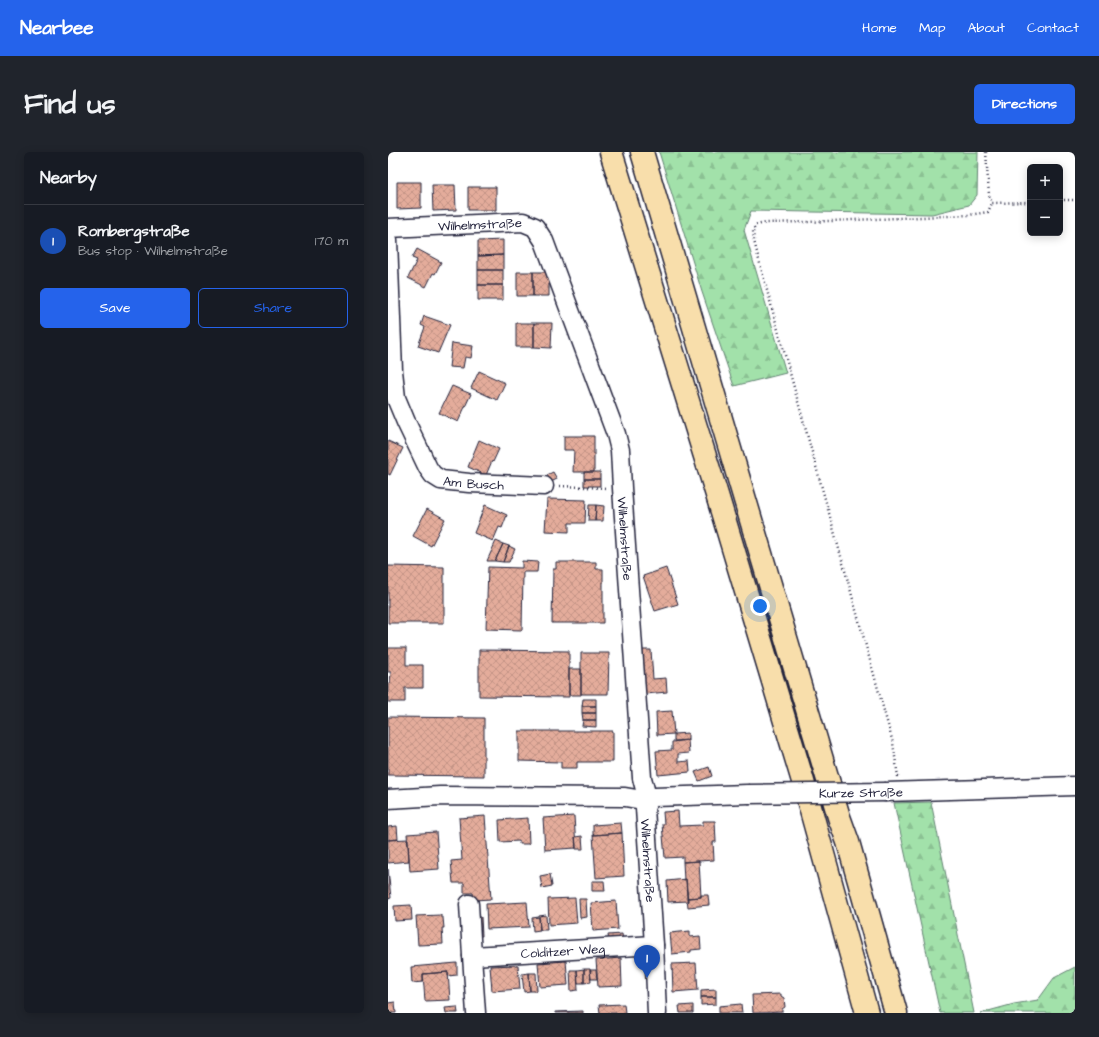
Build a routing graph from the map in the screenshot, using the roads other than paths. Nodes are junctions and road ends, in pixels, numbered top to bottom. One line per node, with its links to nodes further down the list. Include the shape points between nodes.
1 (611, 152): 14 (highway, via 797,763)
2 (642, 152): 15 (highway, via 848,842)
3 (388, 228): 8 (street, Wilhelmstraße, via 523,222 535,227 544,241 620,450 642,778)
4 (388, 240): 5 (street, Am Busch, via 396,398 428,468 433,475 442,480)
5 (544, 486)
6 (1075, 786): 8 (street, Kurze Straße, bridge, via 654,797)
7 (388, 799): 8 (street, via 440,796 625,797)
8 (648, 801): 10 (street, Wilhelmstraße, via 645,808)
9 (469, 904): 11 (street)
10 (654, 945): 11 (street, Colditzer Weg); 13 (street, Wilhelmstraße)
11 (472, 956): 12 (street)
12 (476, 1013)
13 (657, 1013)
14 (867, 1013)
15 (896, 1013)

